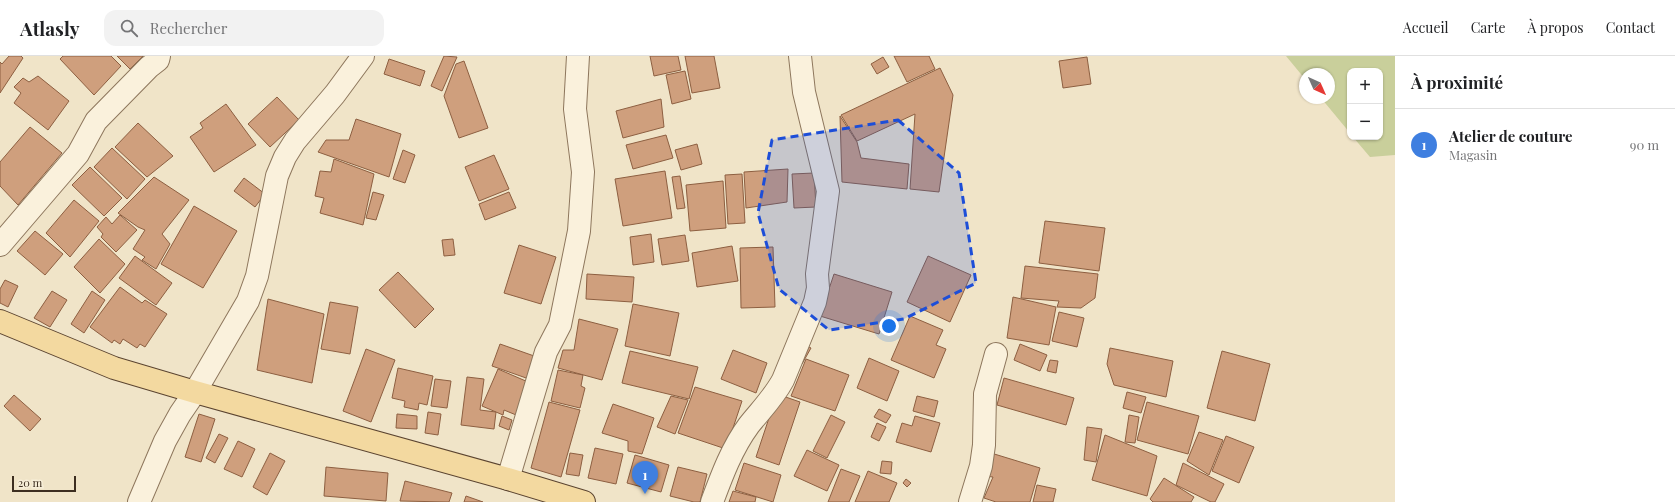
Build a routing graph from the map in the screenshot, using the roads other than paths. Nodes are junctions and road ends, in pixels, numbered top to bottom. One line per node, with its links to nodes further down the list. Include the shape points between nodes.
1 (159, 56): 5 (street, via 158,60 96,121 78,154)
2 (363, 56): 8 (street, via 284,157 277,176 256,276 248,301)
3 (578, 56): 9 (street, via 575,109 583,172 579,231 560,325 546,352)
4 (800, 56): 12 (street, via 804,92 828,190 817,274 818,288 815,302 783,380 777,392 749,425 730,455)
5 (0, 246)
6 (0, 321): 8 (main road, via 114,368)
7 (996, 354): 13 (street, via 985,394 981,466)
8 (194, 392): 9 (main road); 10 (street, via 165,441)
9 (508, 479): 11 (main road)
10 (139, 502)
11 (584, 502)
12 (712, 502)
13 (970, 502)

